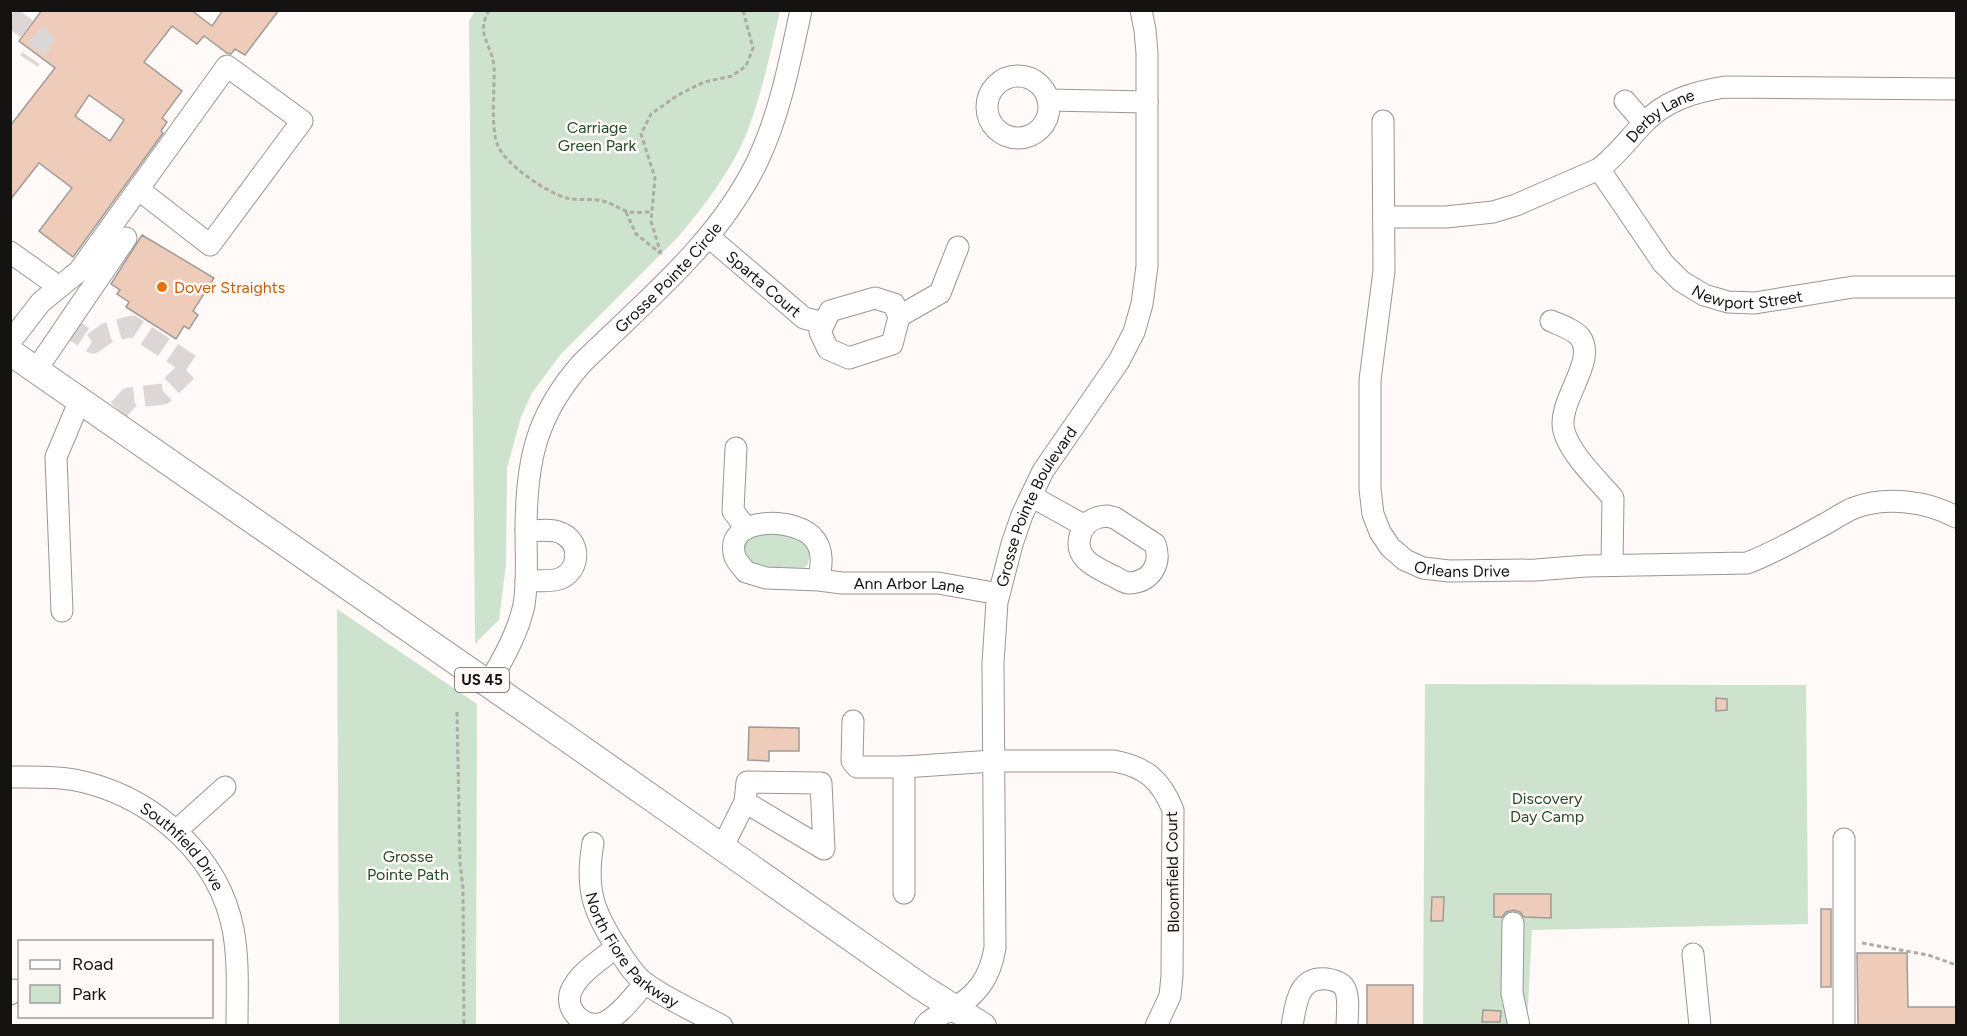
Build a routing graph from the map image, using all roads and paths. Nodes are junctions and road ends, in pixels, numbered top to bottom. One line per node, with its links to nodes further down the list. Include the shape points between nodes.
1 (489, 10): 13 (path, via 483,24 494,64 498,146 534,182 555,194 600,200)
2 (743, 10): 14 (path, via 753,48 746,66 732,76 704,82 678,95 651,114 641,134 654,178)
3 (801, 10): 16 (street, Grosse Pointe Circle, via 777,111 759,158)
4 (1141, 10): 8 (street, Grosse Pointe Boulevard, via 1146,30)
5 (1956, 89): 10 (street, Derby Lane, via 1725,87 1700,91 1668,104)
6 (1048, 100): 8 (street)
7 (1625, 101): 10 (street)
8 (1147, 102): 30 (street, Grosse Pointe Boulevard, via 1147,266 1134,332 1119,362 1043,471)
9 (1383, 121): 15 (street, Orleans Drive)
10 (1644, 123): 11 (street, Derby Lane)
11 (1599, 169): 15 (street, Derby Lane, via 1493,212); 21 (street, Newport Street, via 1663,263 1681,281 1704,295 1728,302 1755,303 1853,287)
12 (138, 189): 12 (street, via 227,66 302,121 210,245); 20 (street, via 78,271)
13 (626, 212): 14 (path); 14 (path, via 636,234 662,254 651,221)
14 (652, 212)
15 (1384, 217): 35 (street, Orleans Drive, via 1382,298 1370,380 1370,489 1380,532 1405,560 1423,568 1514,570)
16 (709, 237): 24 (street, Sparta Court, via 804,318); 34 (street, Grosse Pointe Circle, via 582,363 555,399 535,441 529,468)
17 (126, 238): 27 (street)
18 (958, 247): 22 (street, via 940,293)
19 (10, 252): 20 (street)
20 (59, 287): 25 (street, via 41,302)
21 (1956, 287)
22 (898, 314): 24 (street, Sparta Court, via 894,304 875,298 830,311); 24 (street, Sparta Court, via 892,344 849,358 828,349 820,332)
23 (1551, 321): 35 (street, via 1574,332 1583,343 1584,360 1563,415 1563,430 1571,447 1613,498)
24 (824, 323)
25 (10, 342)
26 (10, 352): 27 (main road, US 45)
27 (36, 370): 28 (main road, US 45)
28 (80, 400): 39 (street, via 56,457); 40 (main road, US 45)
29 (736, 448): 33 (street, via 733,511)
30 (1031, 496): 32 (street); 38 (street, Grosse Pointe Boulevard, via 1012,544)
31 (1956, 518): 35 (street, Orleans Drive, via 1930,506 1879,502 1854,508 1747,563)
32 (1085, 526)
33 (746, 528): 36 (street, via 781,524 803,529 816,540 822,556); 36 (street, Ann Arbor Lane, via 735,541 735,556 746,572 766,578)
34 (526, 531): 37 (street, Grosse Pointe Circle); 37 (street, via 562,533 574,544 576,552 573,568 561,578)
35 (1612, 565)
36 (819, 580): 38 (street, Ann Arbor Lane, via 938,583)
37 (526, 581): 40 (street, Grosse Pointe Circle, via 516,629)
38 (999, 594): 43 (street, Grosse Pointe Boulevard, via 993,663)
39 (62, 611)
40 (488, 684): 51 (main road, US 45)
41 (457, 712): 61 (path)
42 (853, 721): 44 (street, Bloomfield Court, via 855,766)
43 (993, 761): 44 (street, Bloomfield Court); 59 (street, Grosse Pointe Boulevard, via 995,948 988,976); 65 (street, Bloomfield Court, via 1131,764 1152,777 1166,793 1173,810 1174,944 1170,996)
44 (904, 767): 52 (street)
45 (10, 777): 48 (street, Southfield Drive, via 52,777 115,791 145,807)
46 (225, 787): 48 (street)
47 (745, 802): 51 (street)
48 (176, 831): 60 (street, Southfield Drive, via 204,863 222,894 233,928)
49 (1844, 839): 54 (street)
50 (593, 843): 55 (street, North Fiore Parkway, via 589,867 594,906)
51 (722, 848): 59 (main road, US 45)
52 (904, 893)
53 (1513, 923): 68 (street, via 1512,993)
54 (1844, 943): 57 (path, via 1867,943); 70 (street)
55 (616, 947): 58 (street, North Fiore Parkway); 58 (street, via 578,980 569,1003 573,1012 588,1023 609,1021)
56 (1693, 954): 69 (street)
57 (1956, 965)
58 (645, 983): 62 (street, North Fiore Parkway)
59 (952, 1017): 63 (street, Grosse Pointe Boulevard, via 927,1022); 64 (main road, US 45)
60 (237, 1026)
61 (464, 1026)
62 (722, 1026)
63 (925, 1026)
64 (983, 1026)
65 (1156, 1026)
66 (1292, 1026): 67 (street, via 1303,988 1317,979 1330,979 1344,988)
67 (1347, 1026)
68 (1520, 1026)
69 (1700, 1026)
70 (1844, 1026)

